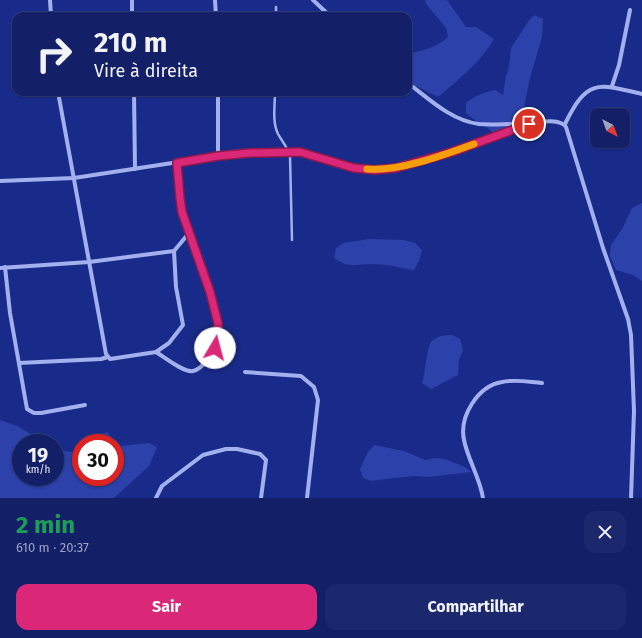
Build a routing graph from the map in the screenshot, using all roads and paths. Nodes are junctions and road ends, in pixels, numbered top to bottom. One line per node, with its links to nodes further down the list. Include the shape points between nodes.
1 (50, 0): 7 (street)
2 (132, 0): 8 (street)
3 (215, 0): 9 (street)
4 (313, 0): 11 (street)
5 (276, 7): 10 (lane)
6 (630, 10): 12 (street)
7 (51, 12)
8 (132, 12)
9 (216, 12)
10 (276, 12)
11 (326, 12)
12 (612, 86): 14 (street); 20 (street, via 597,87 583,94)
13 (412, 87): 19 (street, via 450,114 466,121 480,124)
14 (642, 94)
15 (59, 96): 25 (street)
16 (134, 96): 24 (street)
17 (218, 96): 22 (street)
18 (275, 96): 21 (lane, via 277,132)
19 (529, 124): 20 (street, via 554,121); 21 (street, via 452,152 396,168 354,168 300,152)
20 (565, 124): 42 (street, via 631,335 634,411)
21 (289, 152): 22 (street); 28 (lane)
22 (218, 156): 23 (street)
23 (177, 163): 24 (street); 27 (street, via 180,198)
24 (135, 169): 25 (street)
25 (74, 178): 26 (street); 30 (street)
26 (0, 181)
27 (189, 233): 29 (street); 32 (street, via 218,323 215,348 207,360 193,371 182,368)
28 (292, 240)
29 (174, 251): 30 (street); 32 (street, via 176,287 183,325 169,343)
30 (89, 262): 31 (street); 33 (street)
31 (2, 268): 34 (street)
32 (156, 352): 33 (street, via 113,360)
33 (108, 357): 34 (street)
34 (19, 363): 37 (street, via 27,409 41,413)
35 (244, 372): 40 (street, via 301,376 314,387 318,400)
36 (542, 383): 41 (street, via 500,382 482,392 469,409 462,429)
37 (84, 405)
38 (156, 498): 39 (street, via 162,486 203,455 226,449 250,451 264,457 266,460)
39 (261, 498)
40 (308, 498)
41 (483, 498)
42 (631, 498)

